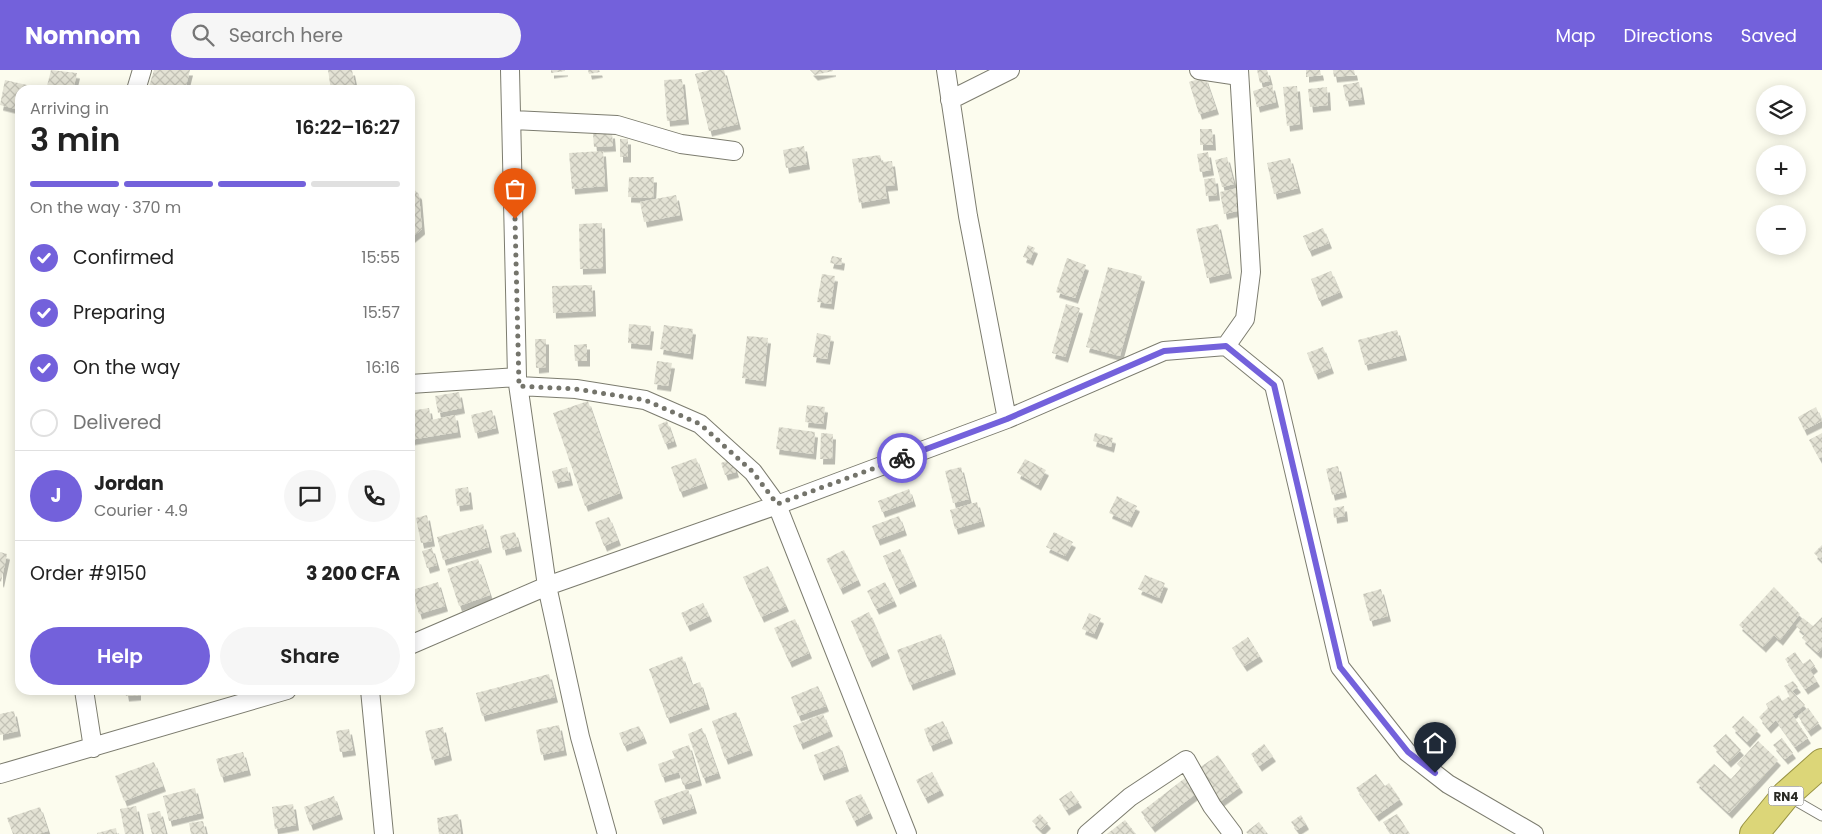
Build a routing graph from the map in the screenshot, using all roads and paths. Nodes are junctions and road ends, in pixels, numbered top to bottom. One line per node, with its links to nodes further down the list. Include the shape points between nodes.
1 (142, 70): 7 (street)
2 (510, 70): 9 (street)
3 (946, 70): 8 (street)
4 (1010, 70): 8 (street)
5 (1199, 70): 6 (street)
6 (1239, 73): 11 (street, via 1251,272 1245,319)
7 (138, 85)
8 (950, 100): 14 (street, via 968,216)
9 (513, 120): 10 (street, via 617,125 681,144); 12 (street)
10 (734, 151)
11 (1226, 346): 14 (street, via 1164,351); 31 (street, via 1274,385 1340,667 1408,752 1448,784)
12 (518, 382): 13 (street); 15 (street, via 645,400 700,424 753,472); 16 (street)
13 (415, 384)
14 (1007, 419): 15 (street)
15 (777, 504): 16 (street); 28 (street)
16 (547, 586): 17 (street); 27 (street, via 580,737)
17 (415, 643)
18 (85, 695): 21 (street)
19 (270, 695): 21 (street)
20 (370, 695): 26 (street)
21 (93, 748): 23 (street)
22 (1822, 763): 24 (highway, RN4)
23 (0, 774)
24 (1786, 796): 25 (lane); 32 (highway, RN4)
25 (1822, 816)
26 (384, 834)
27 (607, 834)
28 (907, 834)
29 (1088, 834): 30 (street, via 1130,797 1186,760 1212,806)
30 (1233, 834)
31 (1534, 834)
32 (1754, 834)

